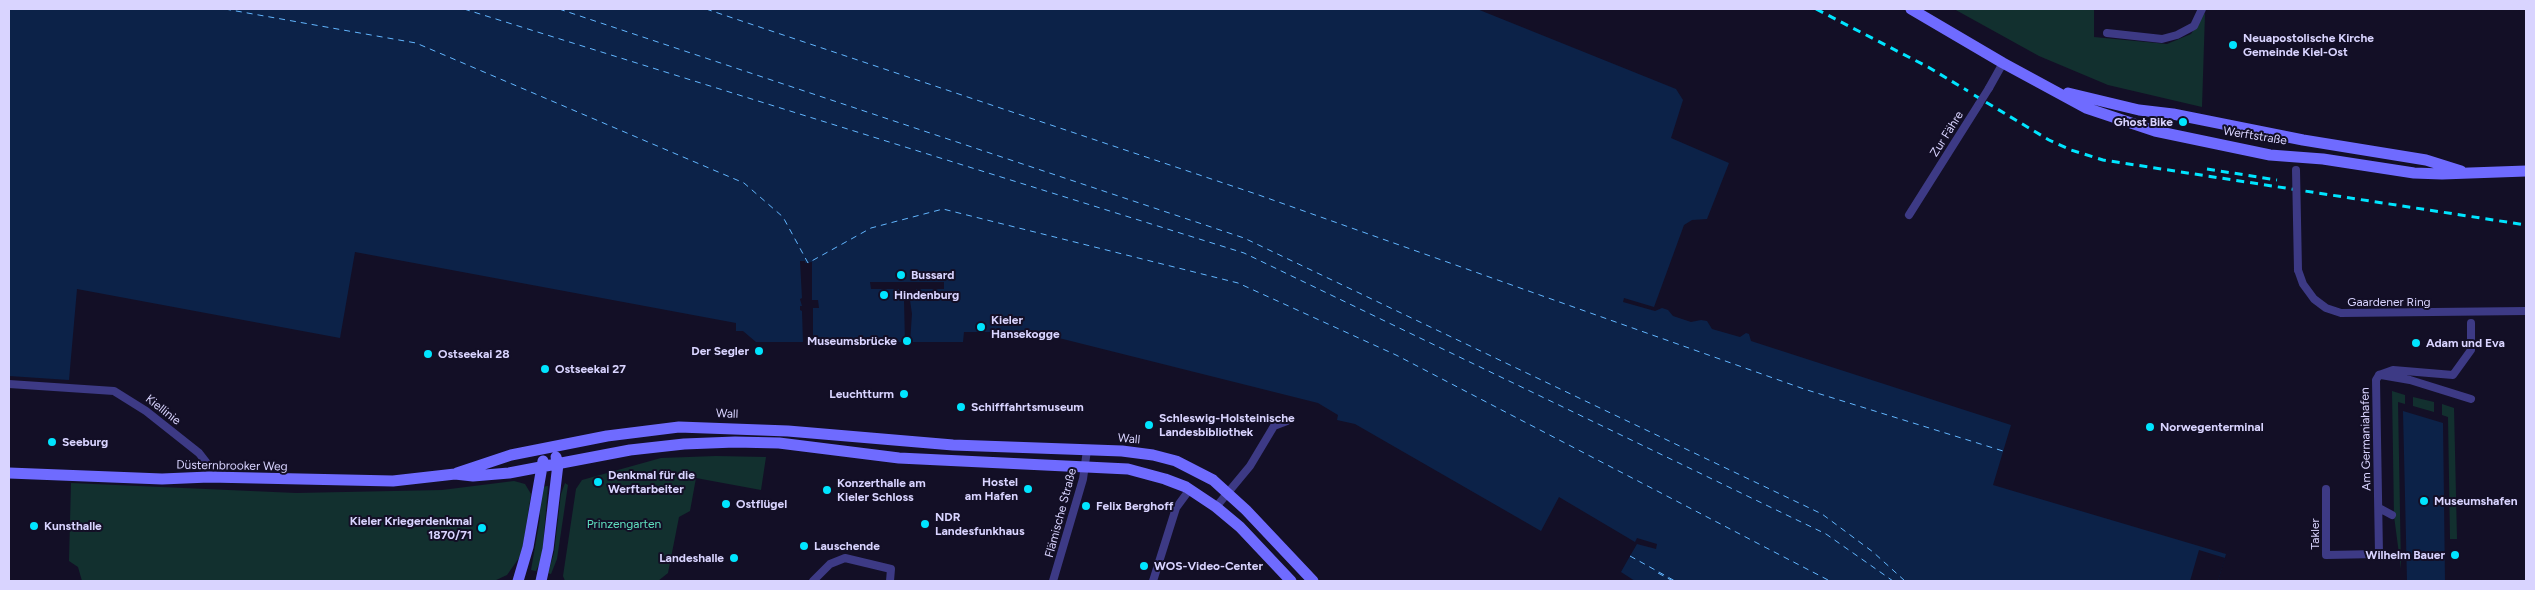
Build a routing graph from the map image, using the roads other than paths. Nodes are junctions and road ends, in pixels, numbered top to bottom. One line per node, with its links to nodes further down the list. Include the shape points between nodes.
1 (1912, 9): 4 (main road, Werftstraße)
2 (2202, 9): 3 (street, via 2194,26 2162,39)
3 (2107, 32)
4 (2003, 63): 5 (main road, Werftstraße); 9 (street, Zur Fähre, bridge)
5 (2050, 88): 6 (main road, Werftstraße, via 2086,108 2156,131 2270,155); 8 (main road, Werftstraße, via 2139,110 2426,160)
6 (2297, 156): 8 (main road, Werftstraße, via 2414,173); 10 (street, Gaardener Ring, bridge, via 2296,262 2302,284 2314,299 2331,310 2370,314)
7 (2526, 172): 8 (main road, Werftstraße)
8 (2465, 173)
9 (1909, 216)
10 (2526, 311)
11 (2471, 323): 12 (street, via 2470,350 2453,375 2393,370)
12 (2379, 375): 16 (street, Am Germaniahafen, via 2410,380); 33 (street, Am Germaniahafen, via 2376,380)
13 (9, 384): 14 (street, Kiellinie)
14 (99, 389): 15 (street, Kiellinie); 23 (street, Kiellinie, via 114,391 132,401)
15 (112, 396)
16 (2471, 399)
17 (1287, 421): 31 (street, via 1274,426 1250,466)
18 (925, 443): 19 (main road, Wall, via 697,427 633,432); 20 (main road, Wall); 22 (street)
19 (552, 448): 21 (main road, Wall); 24 (main road); 26 (main road)
20 (1088, 450): 25 (street, Flämische Straße); 31 (main road, Wall, via 1122,451 1176,461 1196,470)
21 (529, 452): 28 (main road, Düsternbrooker Weg)
22 (925, 459): 24 (main road, via 779,443 735,442 653,447); 25 (main road)
23 (206, 462)
24 (558, 464): 26 (main road); 37 (main road)
25 (1085, 466): 29 (main road, via 1128,469); 40 (street, Flämische Straße)
26 (540, 467): 28 (main road, Düsternbrooker Weg, via 479,475); 36 (main road, via 528,547)
27 (9, 473): 28 (main road, Düsternbrooker Weg, via 331,481 394,481)
28 (455, 474)
29 (1190, 489): 32 (main road); 41 (street, via 1176,508)
30 (2326, 489): 35 (street, Takler, via 2326,555)
31 (1228, 492): 32 (street); 43 (main road, Wall)
32 (1216, 506): 42 (main road)
33 (2379, 508): 34 (street, Am Germaniahafen); 35 (street, Am Germaniahafen)
34 (2392, 514)
35 (2379, 554)
36 (518, 581)
37 (541, 581)
38 (813, 581): 39 (street, via 830,564 845,558 890,569)
39 (890, 581)
40 (1053, 581)
41 (1152, 581)
42 (1291, 581)
43 (1313, 581)

